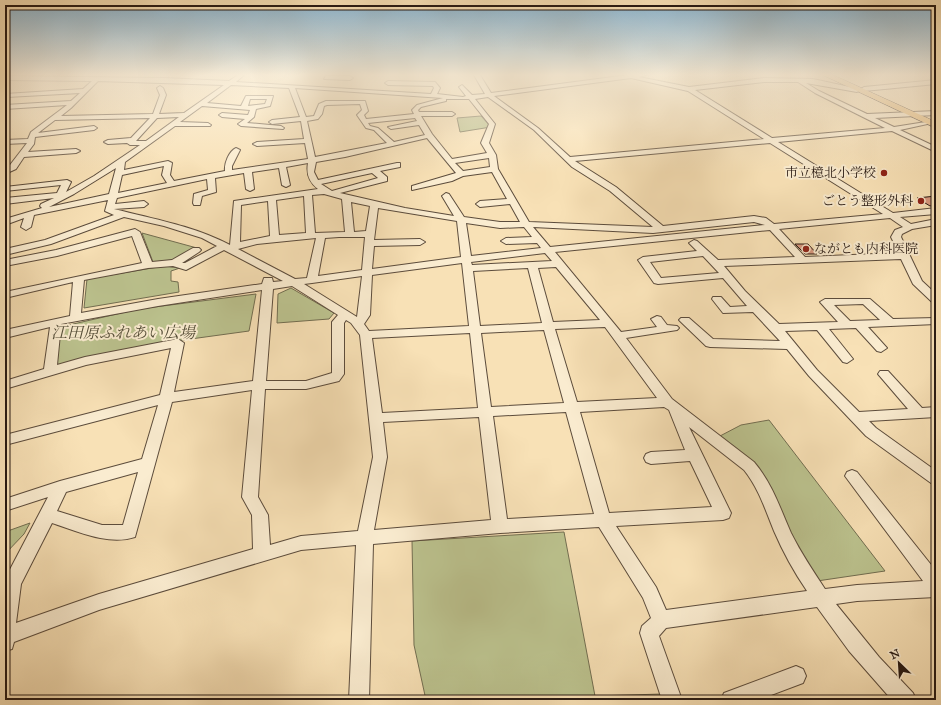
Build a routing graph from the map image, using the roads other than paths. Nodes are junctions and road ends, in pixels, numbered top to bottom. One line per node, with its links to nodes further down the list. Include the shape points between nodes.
1 (66, 108): 29 (street)
2 (118, 108): 27 (street)
3 (158, 108): 24 (street)
4 (197, 108): 21 (street)
5 (219, 108): 18 (street)
6 (253, 108): 28 (street)
7 (296, 108): 36 (street)
8 (321, 108): 36 (street, via 316,118)
9 (364, 108): 30 (street, via 365,111 360,115)
10 (417, 108): 23 (street)
11 (479, 108): 54 (street, via 492,124 485,140)
12 (507, 108): 55 (street, via 536,129)
13 (718, 108): 43 (street)
14 (849, 108): 25 (street)
15 (902, 108): 19 (main road)
16 (103, 112): 26 (street)
17 (936, 112): 19 (street)
18 (212, 113)
19 (913, 113): 25 (street); 32 (main road)
20 (452, 114): 23 (street)
21 (187, 115): 24 (street); 34 (street)
22 (222, 115): 28 (street)
23 (416, 115): 30 (street); 33 (street)
24 (155, 116): 27 (street); 42 (street)
25 (866, 116): 39 (street)
26 (98, 117): 27 (street); 29 (street)
27 (111, 117)
28 (251, 117): 36 (street, via 241,124)
29 (53, 118): 41 (street, via 37,130)
30 (364, 121): 49 (street, via 368,127 376,129)
31 (272, 122): 36 (street)
32 (934, 122): 39 (street)
33 (420, 123): 37 (street); 40 (street)
34 (175, 124): 35 (street); 47 (street)
35 (208, 125)
36 (301, 126): 44 (street)
37 (391, 127)
38 (94, 128): 41 (street, via 51,132)
39 (893, 129): 43 (street); 51 (street)
40 (428, 136): 49 (street); 58 (street)
41 (31, 139): 45 (street); 53 (street)
42 (133, 140): 46 (street); 47 (street, via 130,143)
43 (770, 140): 55 (street); 94 (street)
44 (308, 141): 48 (street); 57 (street)
45 (5, 142)
46 (108, 142)
47 (148, 143): 56 (street)
48 (257, 144)
49 (392, 144): 57 (street)
50 (236, 150): 66 (street, via 228,166)
51 (936, 150)
52 (76, 151): 53 (street)
53 (21, 155): 64 (street, via 13,167)
54 (492, 155): 58 (street); 61 (street)
55 (569, 159): 103 (street, via 612,189)
56 (122, 161): 65 (street); 78 (street)
57 (312, 161): 59 (street); 70 (street, via 310,172)
58 (450, 161): 67 (street)
59 (282, 166): 63 (street); 72 (street)
60 (397, 166): 62 (street)
61 (494, 169): 67 (street); 84 (street)
62 (374, 170): 70 (street); 76 (street, via 384,179)
63 (248, 171): 66 (street); 75 (street)
64 (5, 172)
65 (119, 173): 69 (street); 79 (street)
66 (229, 174): 68 (street)
67 (461, 174): 73 (street)
68 (211, 176): 71 (street); 85 (street, via 212,192 198,194)
69 (142, 179): 71 (street); 71 (street, via 168,163 166,175); 79 (street)
70 (315, 183): 76 (street)
71 (172, 184)
72 (286, 185)
73 (415, 188)
74 (5, 189): 78 (street, via 67,182)
75 (250, 189)
76 (329, 192): 77 (street); 82 (street)
77 (308, 193): 81 (street); 106 (street)
78 (64, 195): 83 (street); 91 (street)
79 (114, 196): 89 (street); 91 (street)
80 (446, 196): 95 (street)
81 (272, 197): 107 (street); 113 (street, via 237,203)
82 (346, 198): 88 (street); 105 (street)
83 (5, 201)
84 (514, 201): 87 (street); 99 (street)
85 (197, 203)
86 (144, 204): 89 (street)
87 (480, 204)
88 (374, 205): 95 (street); 108 (street)
89 (111, 208): 92 (street, via 109,211)
90 (936, 210): 94 (street)
91 (30, 213): 93 (street); 96 (street); 100 (street)
92 (122, 214): 104 (street); 116 (street, via 48,242)
93 (5, 215)
94 (892, 215): 101 (street); 102 (street)
95 (461, 219): 99 (street, via 500,225); 122 (street)
96 (5, 222)
97 (196, 222): 104 (street)
98 (936, 222): 101 (street)
99 (526, 224): 103 (street); 109 (street)
100 (26, 227)
101 (910, 227): 118 (street, via 898,232 896,237)
102 (773, 228): 103 (street, via 763,220 754,219); 115 (street); 119 (street)
103 (661, 229)
104 (196, 233): 113 (street)
105 (350, 235): 106 (street); 108 (street)
106 (316, 236): 107 (street); 131 (street)
107 (275, 238): 113 (street)
108 (370, 238): 111 (street); 128 (street)
109 (539, 240): 110 (street); 115 (street)
110 (506, 241)
111 (420, 242)
112 (694, 243): 117 (street)
113 (229, 247): 121 (street, via 186,267); 127 (street)
114 (196, 250): 121 (street)
115 (548, 251): 122 (street); 124 (street)
116 (5, 252)
117 (705, 253): 123 (street); 132 (street, via 643,260)
118 (905, 256): 119 (street); 138 (street, via 917,282)
119 (803, 260): 123 (street)
120 (5, 263): 125 (street, via 57,253 135,232)
121 (174, 263): 125 (street)
122 (467, 263): 126 (street); 128 (street); 154 (street)
123 (716, 263): 129 (street)
124 (559, 264): 126 (street); 146 (street)
125 (148, 265): 130 (street)
126 (532, 266): 150 (street)
127 (268, 270): 133 (street); 134 (street)
128 (367, 271): 131 (street); 153 (street)
129 (725, 275): 132 (street); 139 (street)
130 (79, 278): 136 (street); 141 (street)
131 (312, 280): 133 (street)
132 (658, 281): 135 (street)
133 (293, 282): 134 (street); 140 (street)
134 (268, 286): 141 (street); 163 (street)
135 (664, 290)
136 (5, 295)
137 (717, 299): 139 (street, via 727,311)
138 (936, 300)
139 (756, 308): 152 (street)
140 (345, 315): 153 (street); 163 (street, via 338,322 338,374 335,378 306,384)
141 (75, 317): 144 (street)
142 (657, 318): 156 (street, via 669,329)
143 (685, 320): 157 (street, via 710,344)
144 (56, 321): 155 (street); 160 (street)
145 (936, 321): 147 (street)
146 (608, 323): 150 (street); 156 (street)
147 (890, 323): 148 (street, via 866,301 824,302); 149 (street)
148 (846, 324): 149 (street); 151 (street)
149 (859, 324): 158 (street)
150 (549, 326): 154 (street); 166 (street)
151 (820, 326): 152 (street); 159 (street)
152 (776, 328): 157 (street)
153 (362, 329): 154 (street); 171 (street)
154 (475, 329): 167 (street)
155 (5, 334)
156 (617, 336): 165 (street)
157 (790, 345): 170 (street)
158 (881, 348)
159 (847, 359)
160 (50, 371): 162 (street); 164 (street, via 85,361 178,343)
161 (884, 374): 169 (street)
162 (5, 385)
163 (258, 385): 164 (street); 184 (street, via 250,497 260,515)
164 (166, 398): 172 (street); 175 (street)
165 (671, 404): 166 (street); 173 (street); 187 (street, via 760,477 786,538)
166 (572, 407): 167 (street); 181 (street)
167 (486, 411): 171 (street); 182 (street)
168 (936, 412): 169 (street)
169 (920, 413): 170 (street)
170 (857, 417): 177 (street, via 871,432)
171 (375, 418): 183 (street, via 380,457)
172 (5, 440)
173 (695, 455): 174 (street); 181 (street, via 723,512)
174 (651, 458)
175 (146, 464): 178 (street); 180 (street, via 129,532 102,532)
176 (852, 476): 185 (street)
177 (936, 479)
178 (60, 487): 179 (street); 180 (street)
179 (5, 506)
180 (48, 515): 189 (street, via 12,583)
181 (603, 519): 182 (street); 188 (street, via 650,593)
182 (500, 526): 183 (street)
183 (365, 538): 184 (street, via 301,543); 191 (street)
184 (262, 555): 189 (street, via 98,602)
185 (936, 585)
186 (936, 589): 187 (street)
187 (821, 597): 188 (street); 194 (street, via 859,647)
188 (661, 620): 192 (street, via 649,633)
189 (5, 640)
190 (796, 676): 193 (street)
191 (359, 700)
192 (672, 700)
193 (731, 700)
194 (906, 700)

